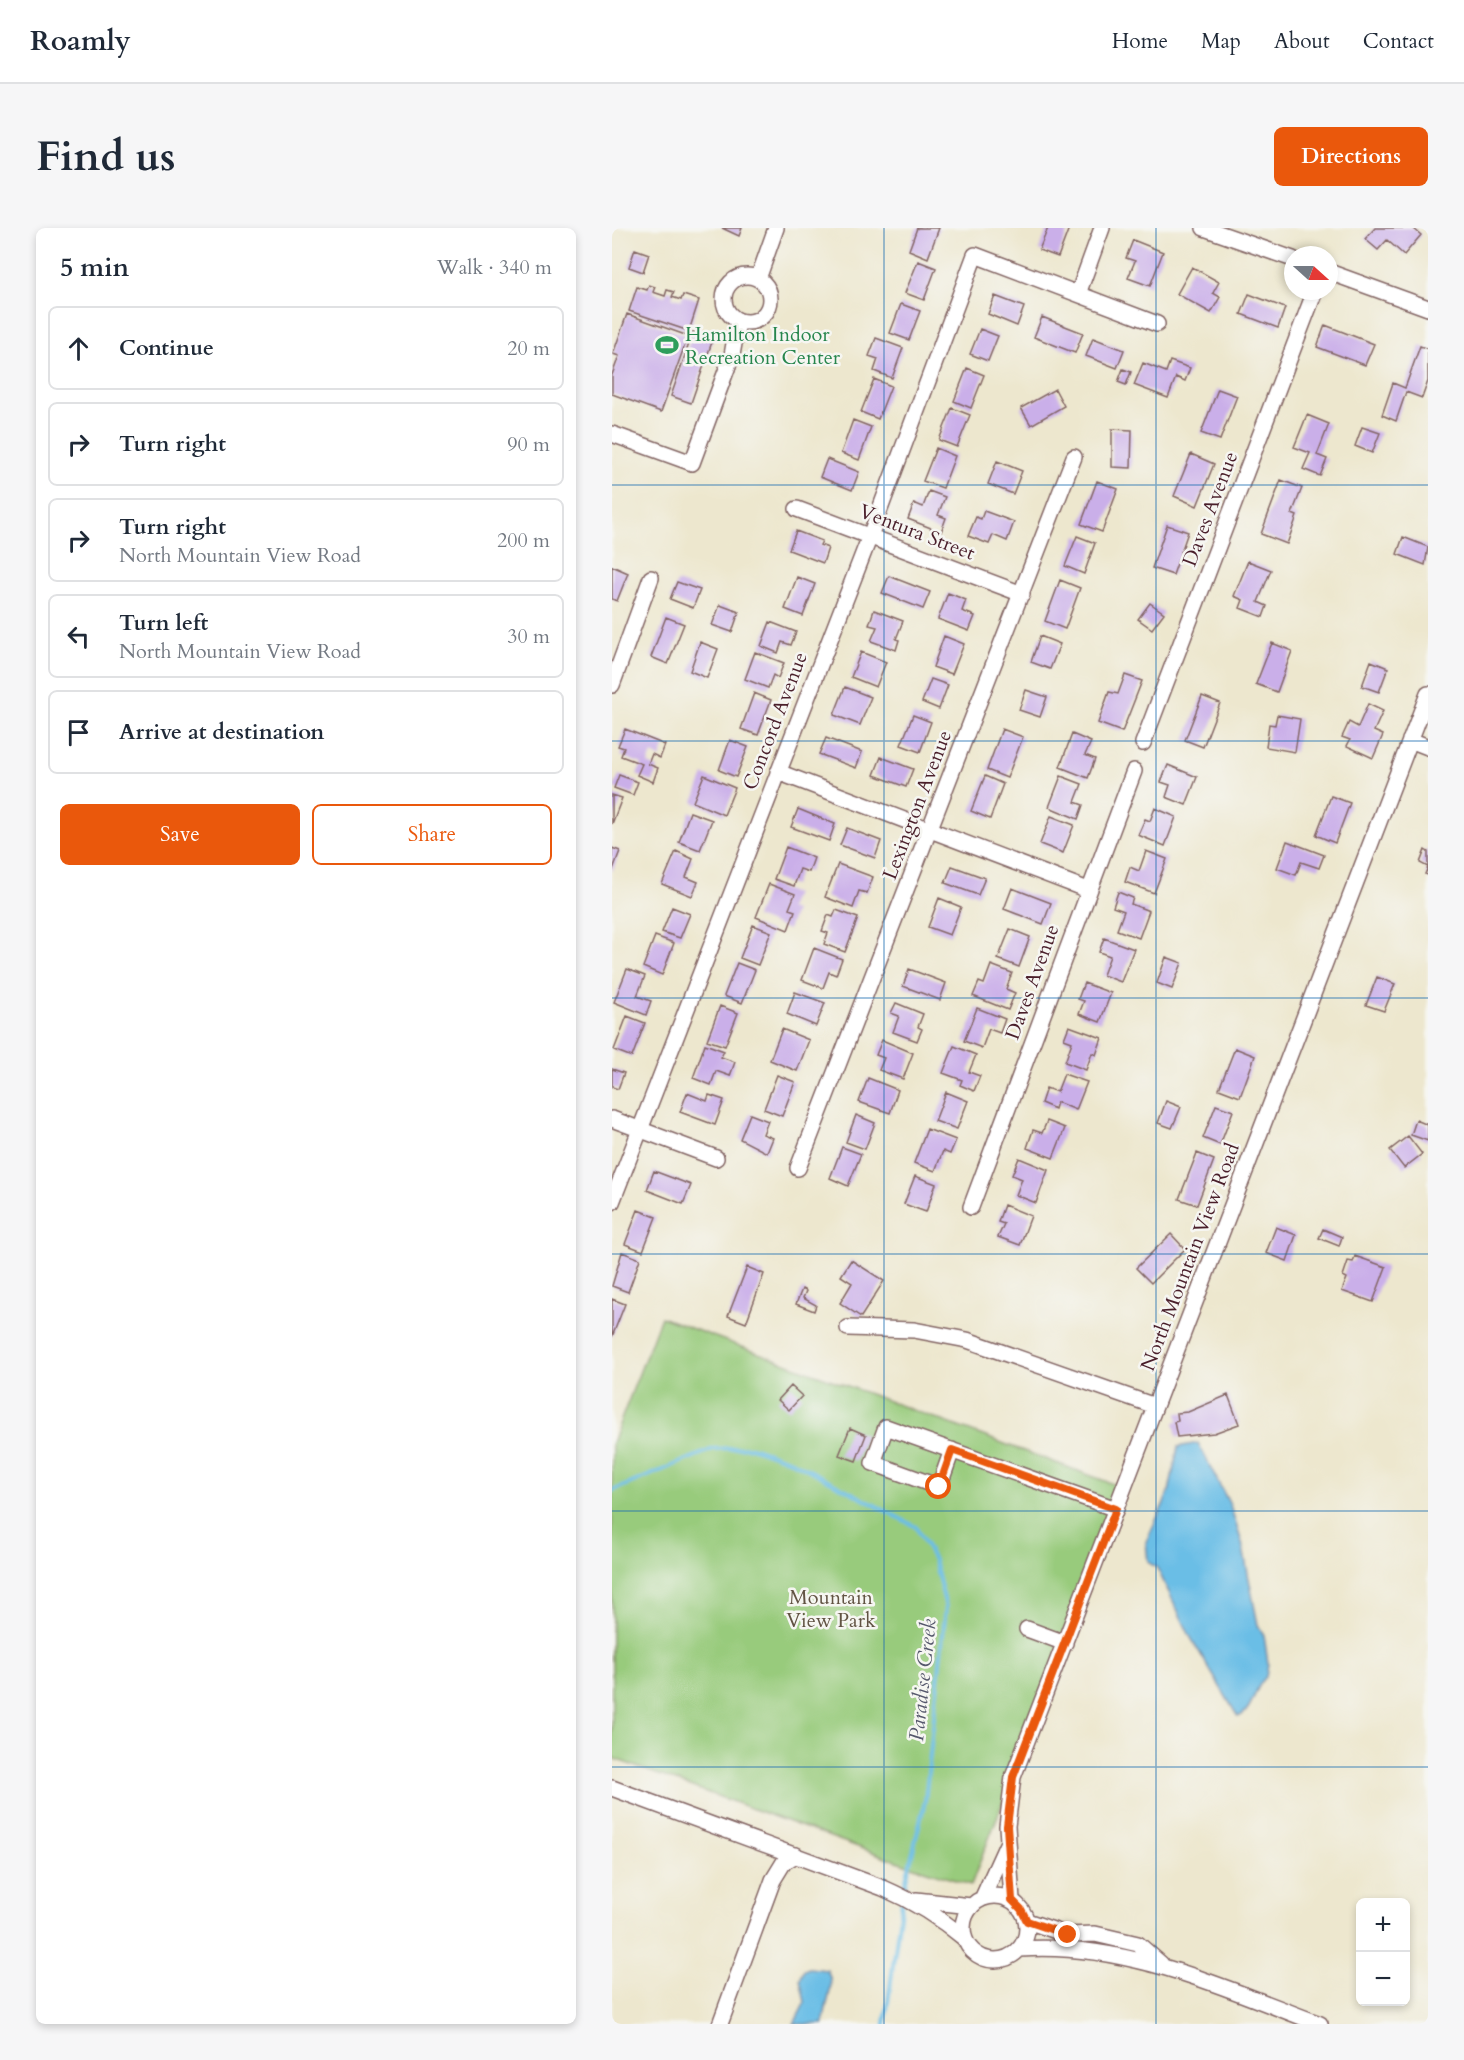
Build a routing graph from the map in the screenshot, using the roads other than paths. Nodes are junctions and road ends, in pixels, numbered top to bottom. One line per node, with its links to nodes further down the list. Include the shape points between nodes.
1 (776, 228): 6 (street)
2 (1102, 228): 7 (street)
3 (1204, 228): 4 (street)
4 (1284, 256)
5 (1338, 275): 9 (street)
6 (758, 279): 10 (street, via 768,290 769,305 760,318); 10 (street, via 744,276 726,289 727,311)
7 (1078, 294): 11 (street); 15 (street, Concord Avenue, via 975,255)
8 (1312, 300): 21 (street, Daves Avenue)
9 (1428, 308)
10 (738, 321): 12 (street, via 732,355 692,462)
11 (1157, 324)
12 (612, 434)
13 (1074, 457): 17 (street, Lexington Avenue)
14 (797, 508): 15 (street, Ventura Street)
15 (870, 536): 17 (street, Ventura Street); 24 (street, Concord Avenue)
16 (651, 578): 18 (street)
17 (1022, 594): 25 (street, Lexington Avenue)
18 (612, 685)
19 (1428, 694): 20 (street, North Mountain View Road)
20 (1410, 740): 22 (street); 34 (street, North Mountain View Road)
21 (1143, 742)
22 (1428, 747)
23 (1134, 771): 26 (street, Daves Avenue)
24 (778, 772): 25 (street); 28 (street, Concord Avenue)
25 (930, 828): 26 (street); 30 (street, Lexington Avenue)
26 (1088, 890): 32 (street, Daves Avenue)
27 (612, 1119): 28 (street)
28 (641, 1130): 29 (street); 31 (street, Concord Avenue)
29 (716, 1158)
30 (798, 1168)
31 (612, 1202)
32 (971, 1207)
33 (848, 1328): 34 (street, via 914,1330 967,1340)
34 (1155, 1406): 36 (street, North Mountain View Road)
35 (952, 1450): 35 (street, via 886,1427 873,1463 939,1487); 36 (street)
36 (1116, 1509): 38 (street, North Mountain View Road)
37 (1027, 1629): 38 (street)
38 (1065, 1643): 40 (street, North Mountain View Road, via 1013,1777 1008,1804)
39 (612, 1788): 41 (street)
40 (1009, 1838): 43 (street, North Mountain View Road); 44 (street, North Mountain View Road)
41 (796, 1856): 42 (street); 49 (street, via 784,1862 773,1880)
42 (910, 1899): 44 (street); 46 (street)
43 (1012, 1900): 44 (street, via 993,1895); 45 (street)
44 (977, 1902): 46 (street, via 962,1926)
45 (1027, 1921): 47 (street); 48 (street, via 1068,1935 1095,1934 1138,1944)
46 (964, 1938): 47 (street, via 975,1954 993,1960)
47 (1020, 1949): 48 (street, via 1094,1950)
48 (1163, 1966): 50 (street)
49 (720, 2024)
50 (1320, 2024)

